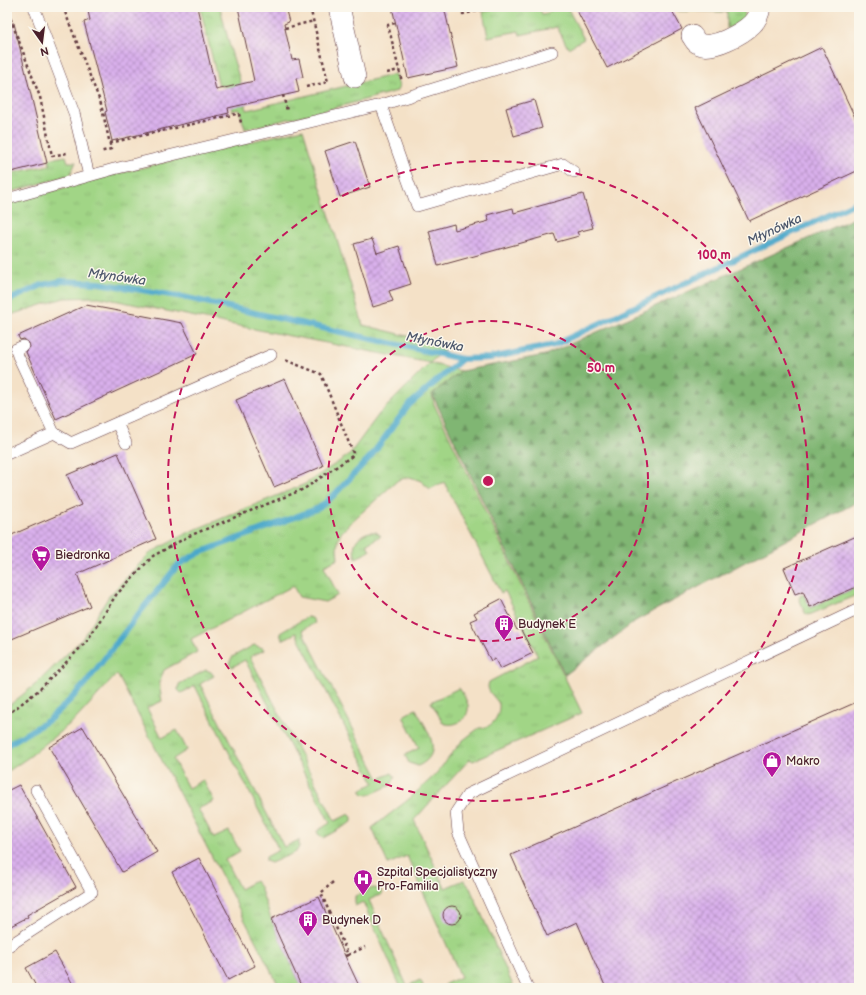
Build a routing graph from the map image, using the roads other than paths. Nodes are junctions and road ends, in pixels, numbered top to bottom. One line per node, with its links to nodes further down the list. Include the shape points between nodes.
1 (34, 7): 9 (lane, via 74,113)
2 (339, 7): 6 (street)
3 (760, 7): 4 (street, via 753,23 719,44 702,45)
4 (692, 36)
5 (552, 52): 7 (lane)
6 (355, 77)
7 (381, 105): 8 (lane, via 417,206 563,164); 9 (lane)
8 (574, 172)
9 (89, 176): 10 (lane)
10 (7, 199)
11 (23, 346): 14 (lane, via 16,349 18,356)
12 (271, 355): 13 (lane)
13 (117, 423): 14 (lane, via 71,443); 15 (lane)
14 (54, 433): 16 (lane)
15 (126, 443)
16 (7, 454)
17 (859, 609): 20 (lane, via 468,794 456,812 458,832)
18 (36, 790): 19 (lane, via 92,892)
19 (7, 947)
20 (528, 988)

